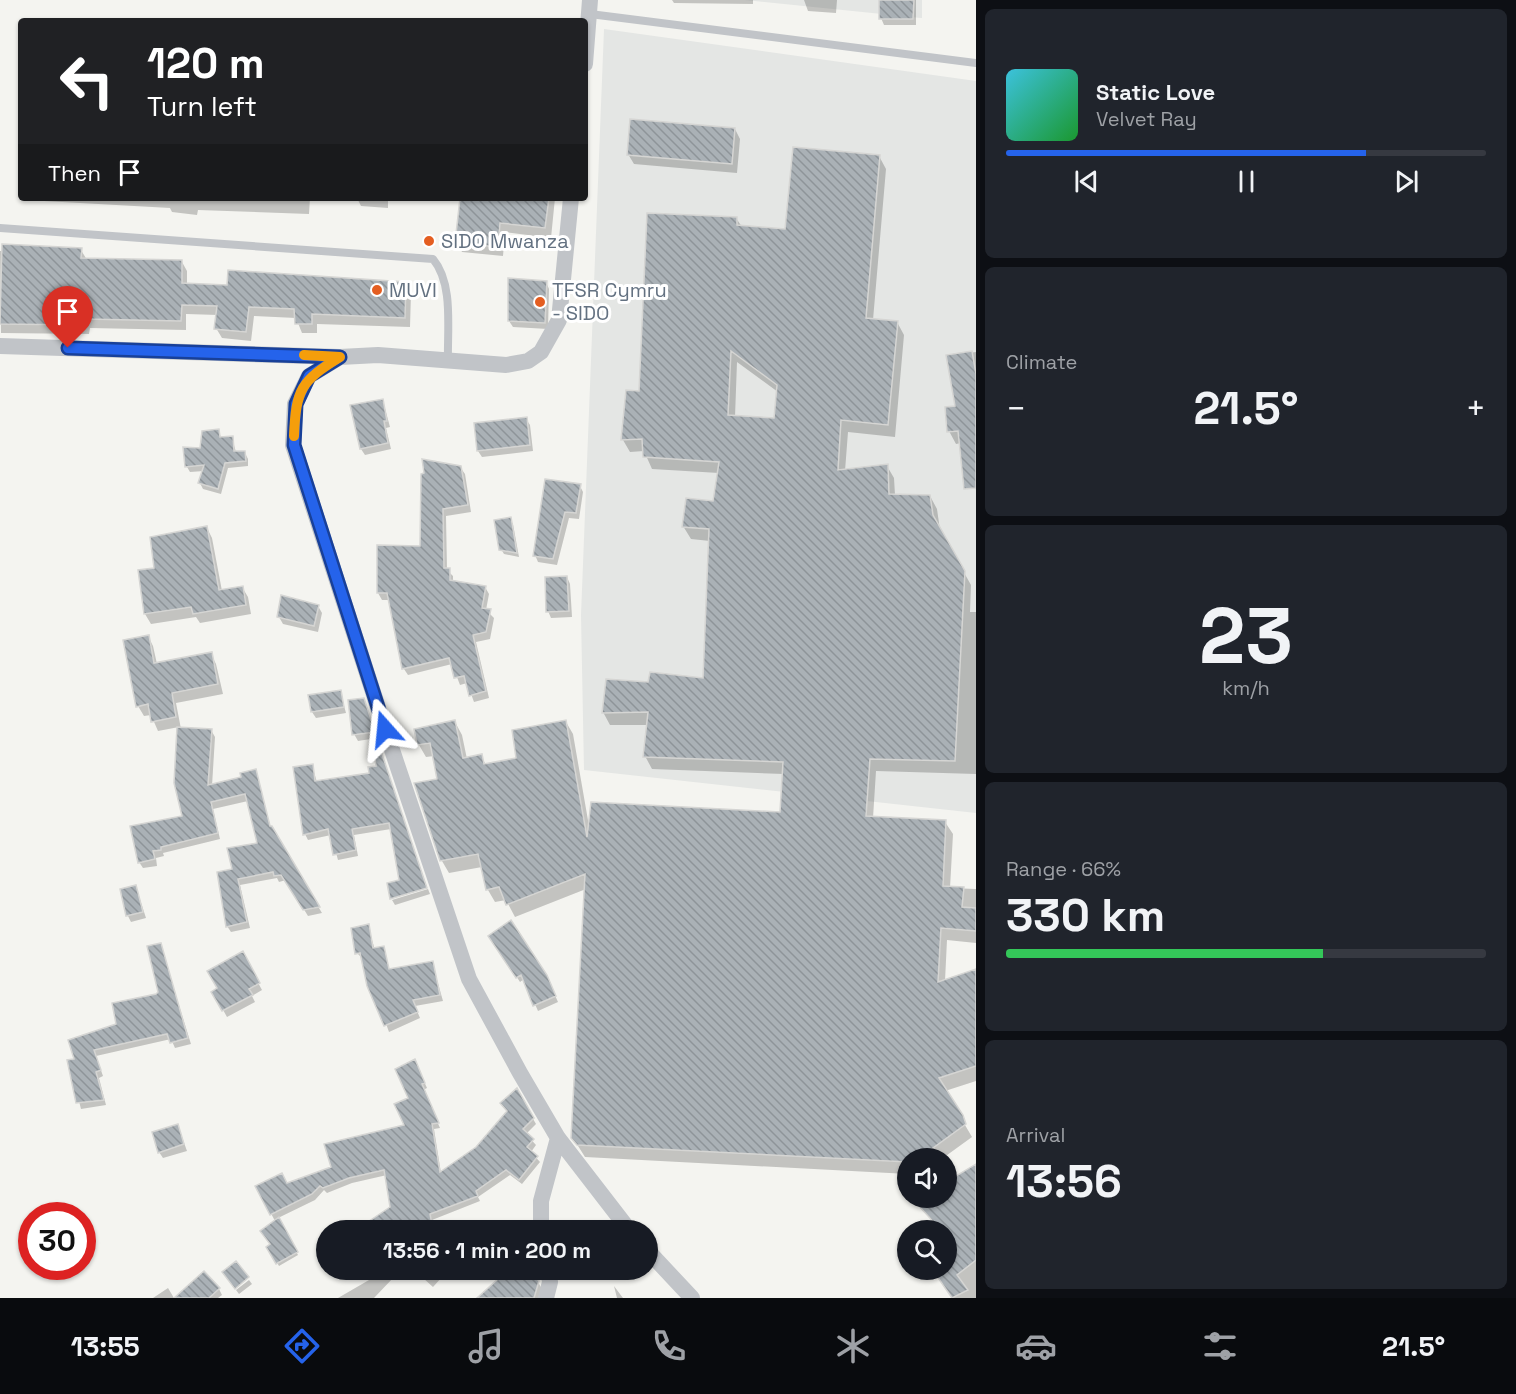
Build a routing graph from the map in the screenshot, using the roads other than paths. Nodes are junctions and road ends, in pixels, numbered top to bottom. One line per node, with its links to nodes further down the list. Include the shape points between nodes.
1 (590, 7): 2 (street); 3 (lane)
2 (588, 30)
3 (976, 63)
4 (571, 201): 8 (street, via 559,320 541,352 528,361 506,365)
5 (0, 228): 8 (lane, via 433,259 442,269 445,284)
6 (0, 346): 7 (street)
7 (340, 357): 8 (street, via 378,355); 9 (street, via 309,376 296,404 294,445 469,979)
8 (448, 362)
9 (558, 1138): 10 (street, via 541,1201); 11 (street)
10 (541, 1220)
11 (621, 1220)
12 (658, 1262): 15 (street)
13 (550, 1280): 14 (street)
14 (546, 1298)
15 (692, 1298)

